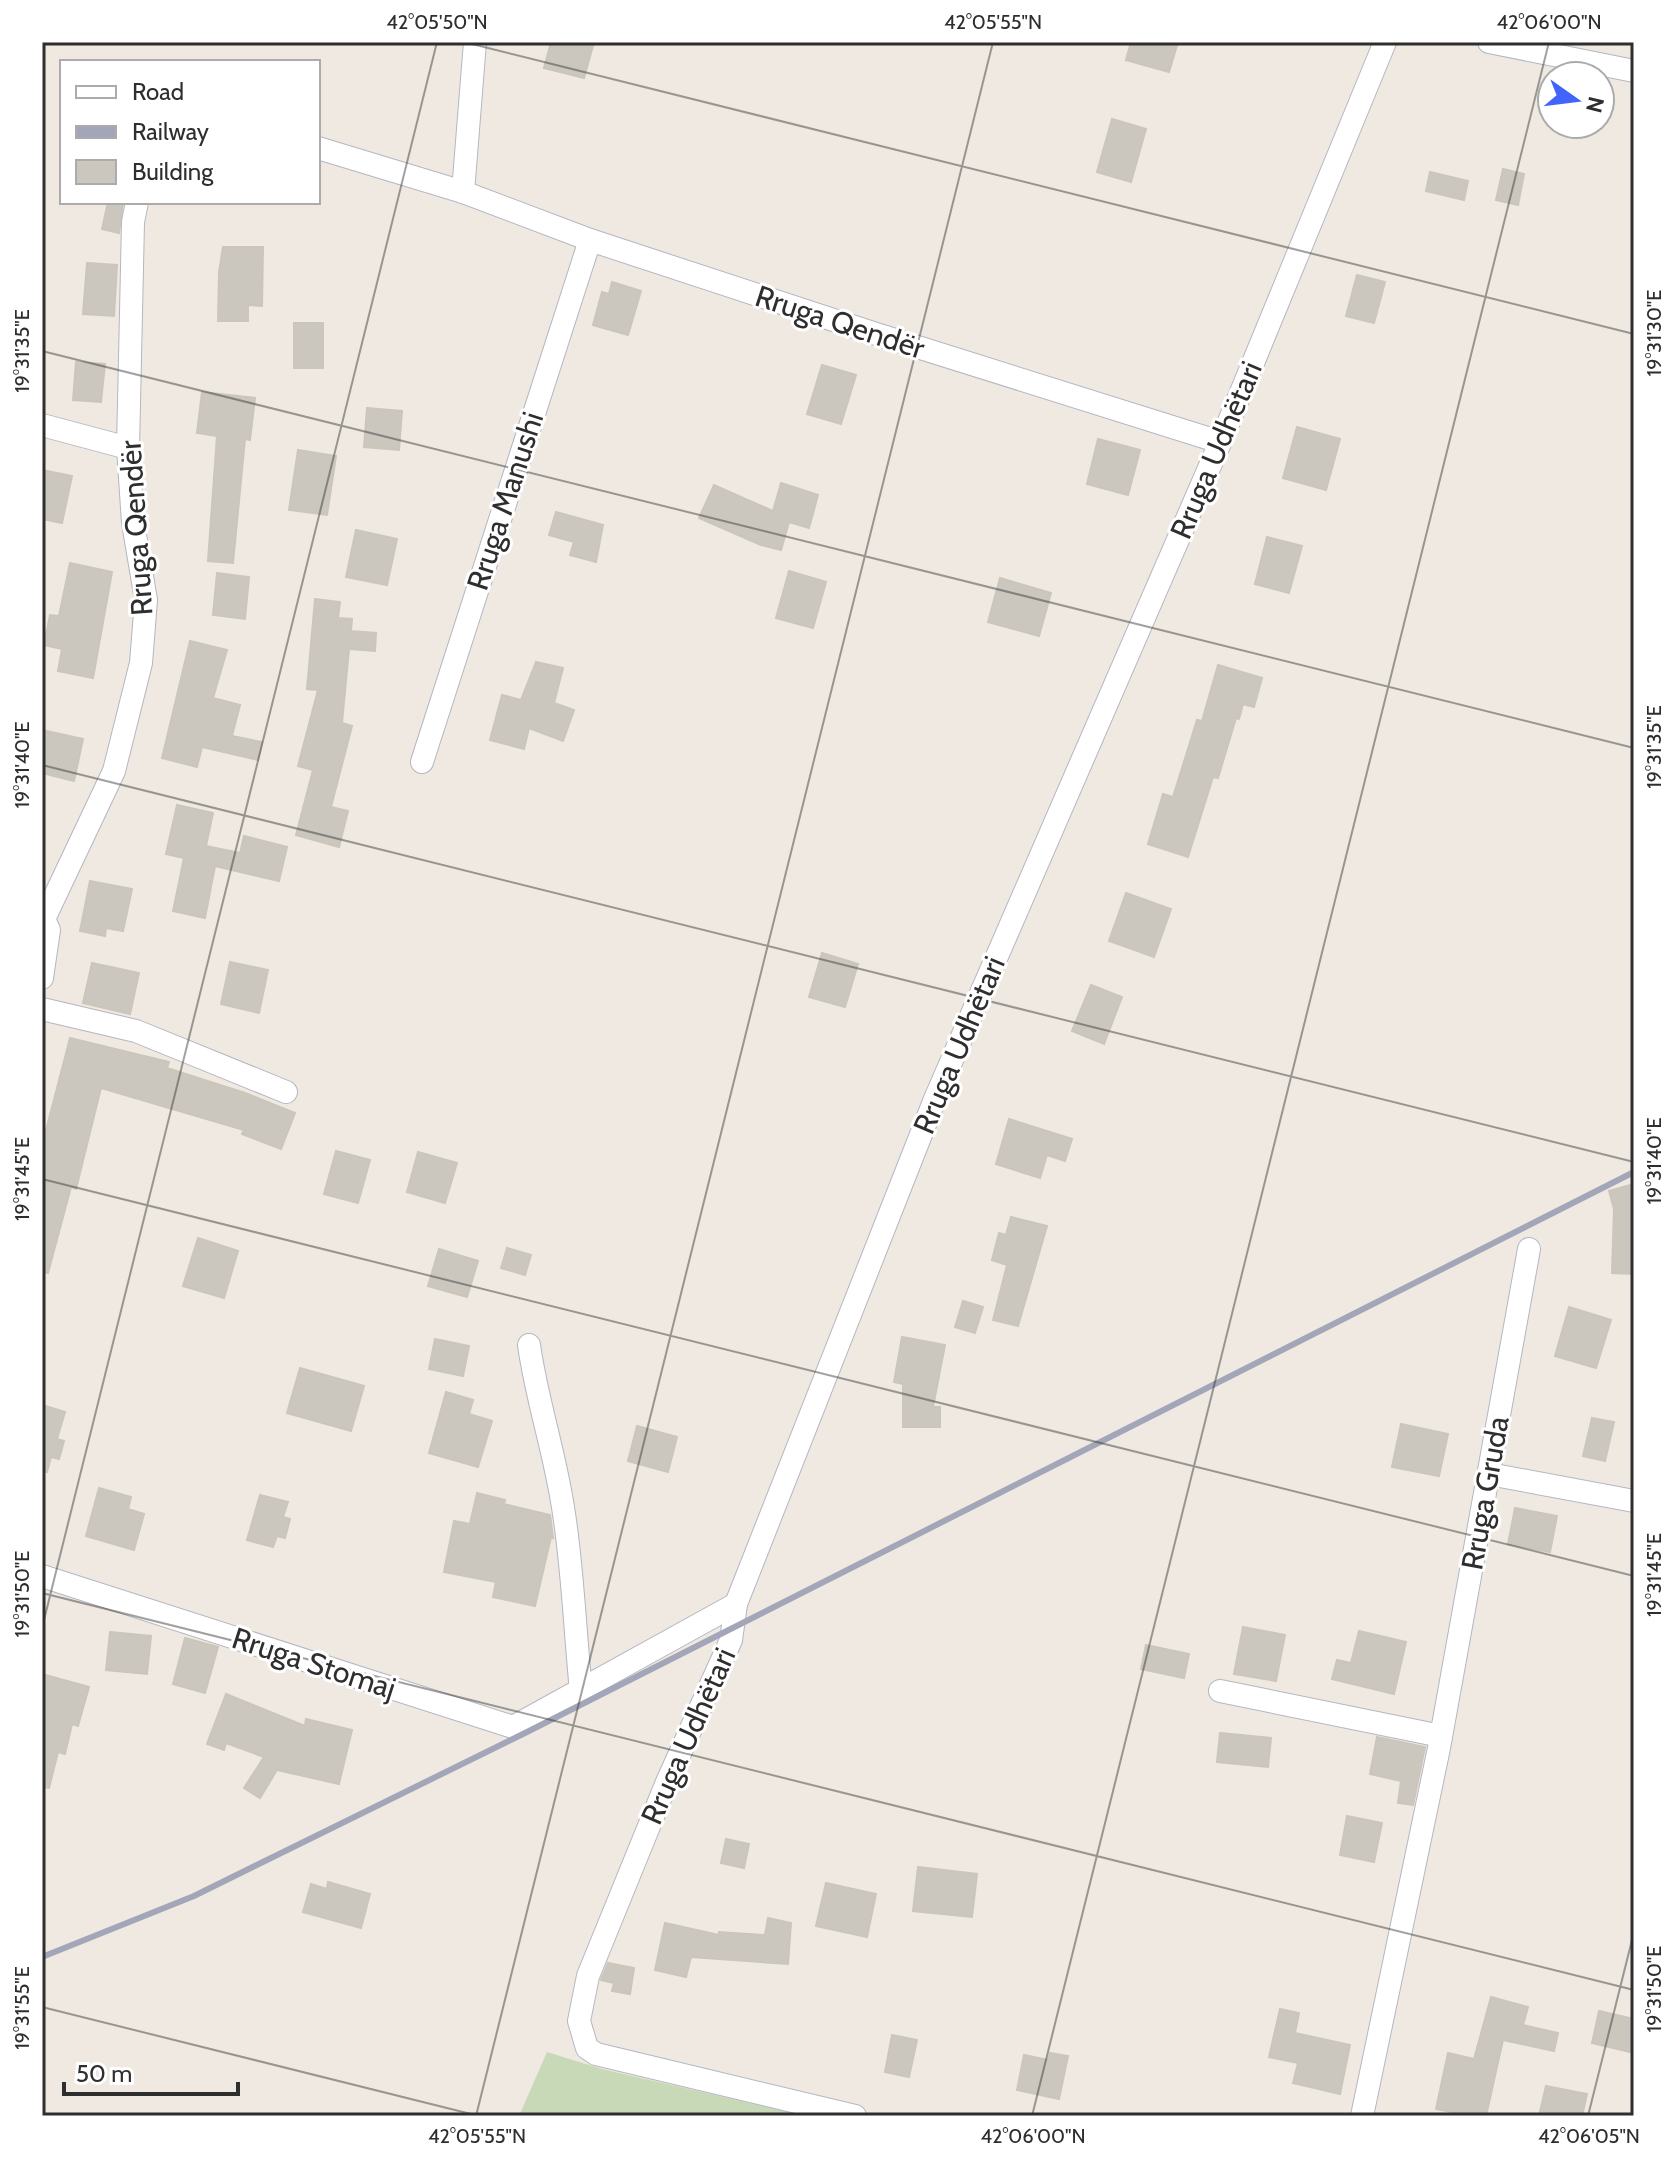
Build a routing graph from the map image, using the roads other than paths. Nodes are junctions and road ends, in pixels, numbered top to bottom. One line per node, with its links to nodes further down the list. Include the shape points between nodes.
1 (475, 42): 6 (street)
2 (1385, 42): 10 (street, Rruga Udhëtari)
3 (1489, 42): 4 (street)
4 (1634, 71)
5 (320, 149): 6 (street, Rruga Qendër)
6 (463, 192): 8 (street, Rruga Qendër)
7 (137, 204): 11 (street, Rruga Qendër)
8 (590, 240): 10 (street, Rruga Qendër); 12 (street, Rruga Manushi)
9 (42, 425): 11 (street)
10 (1220, 442): 22 (street, Rruga Udhëtari, via 935,1099)
11 (128, 448): 13 (street, Rruga Qendër, via 146,600 141,663 114,771)
12 (422, 762)
13 (43, 918): 14 (street, Rruga Qendër, via 49,930)
14 (42, 978)
15 (42, 1009): 16 (street, via 136,1031)
16 (286, 1092)
17 (1529, 1249): 19 (street, Rruga Gruda)
18 (529, 1345): 23 (street, via 564,1515)
19 (1489, 1474): 20 (street); 25 (street, Rruga Gruda)
20 (1634, 1501)
21 (42, 1576): 23 (street, Rruga Stomaj, via 513,1727)
22 (736, 1604): 23 (street, Rruga Stomaj); 26 (street, Rruga Udhëtari, via 731,1640 588,1976 579,2021 594,2060)
23 (581, 1691)
24 (1220, 1691): 25 (street)
25 (1441, 1736): 27 (street, Rruga Gruda)
26 (855, 2116)
27 (1362, 2116)

